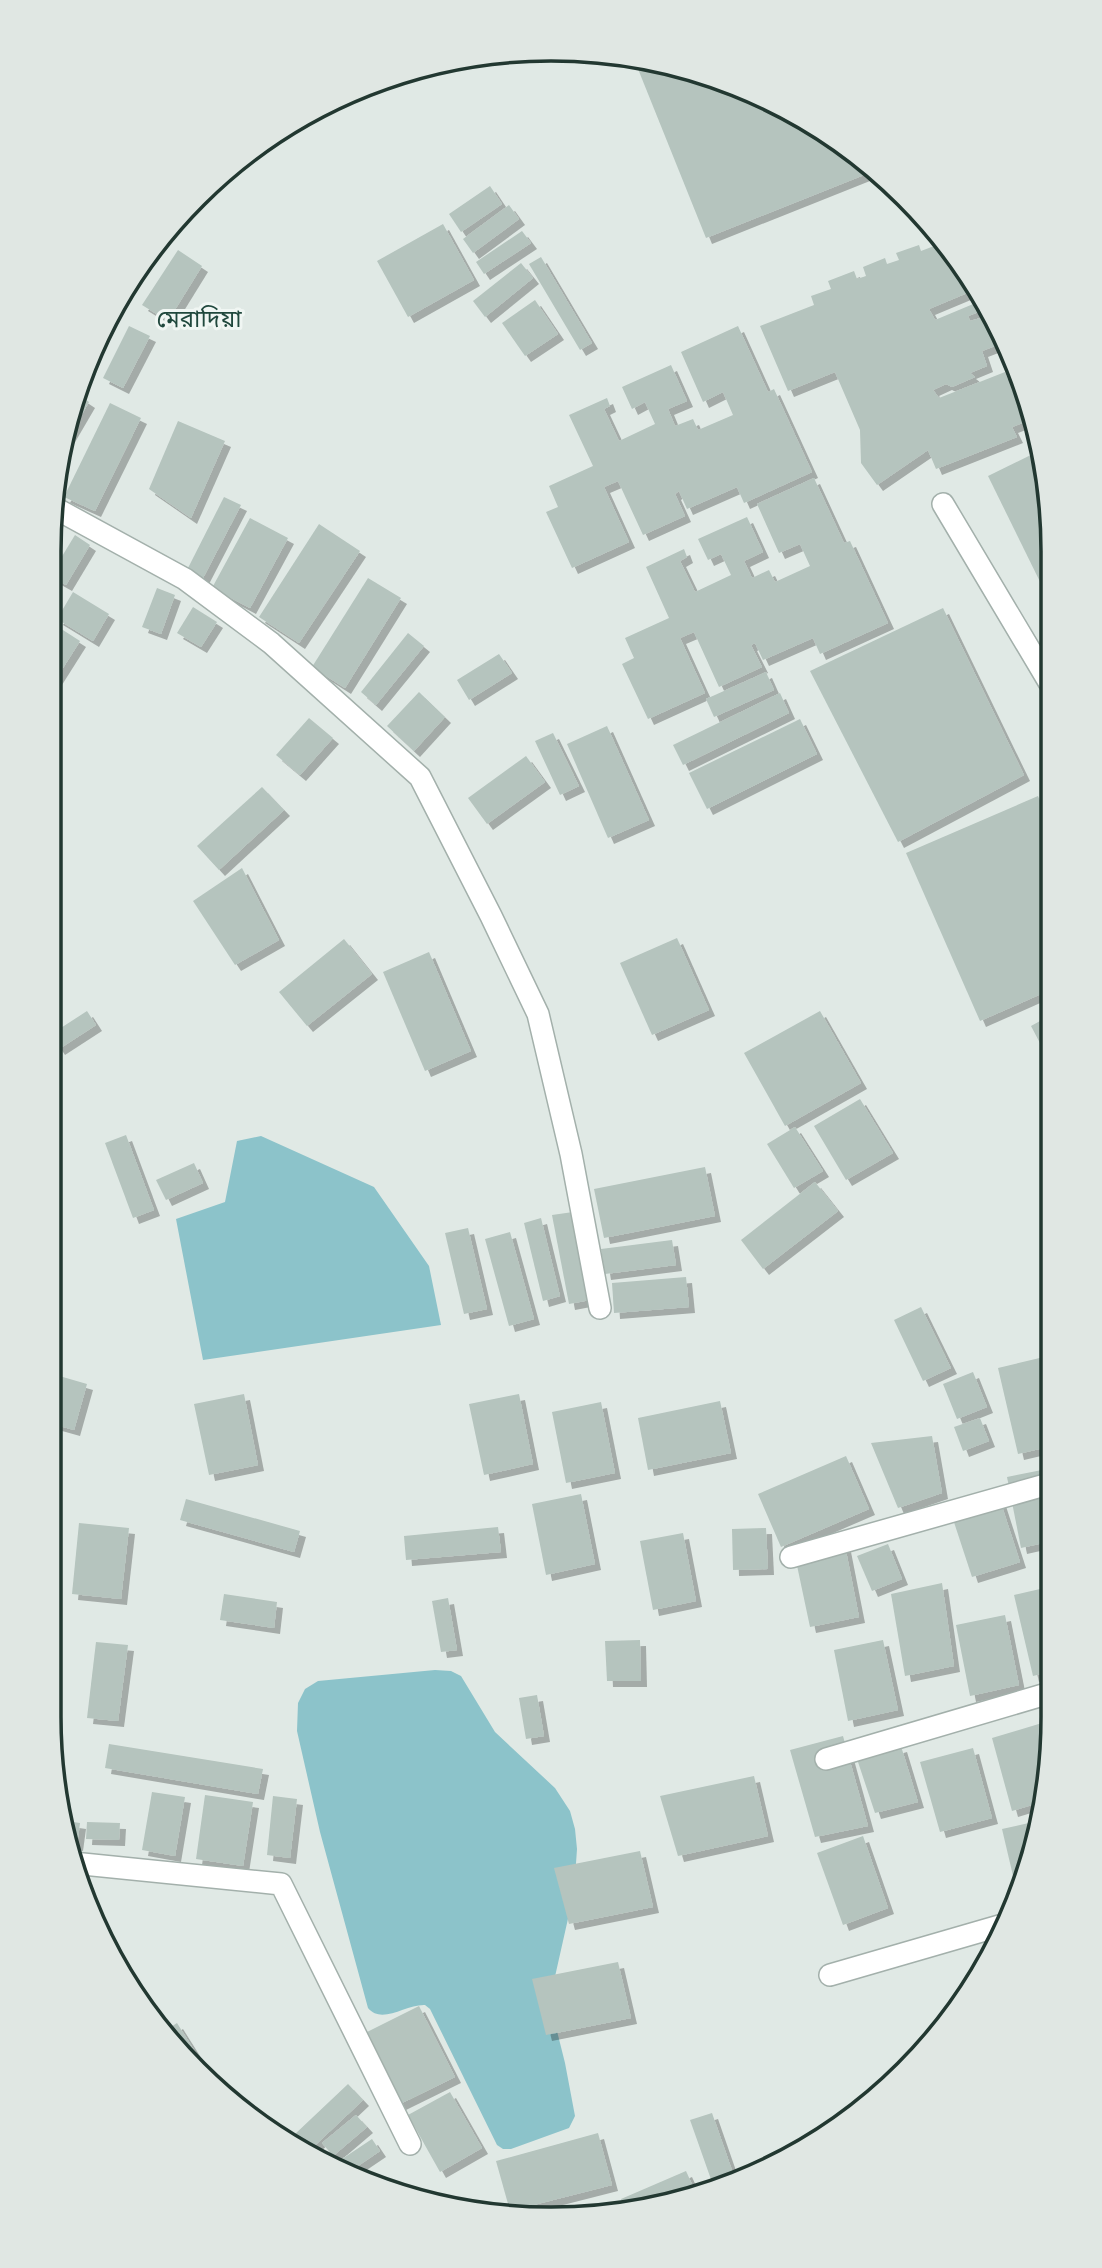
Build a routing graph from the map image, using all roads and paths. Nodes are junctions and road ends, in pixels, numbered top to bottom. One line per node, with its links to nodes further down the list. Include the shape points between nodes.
1 (943, 504): 3 (street)
2 (63, 512): 4 (street, via 185,579 271,643 420,777 538,1014)
3 (1041, 669)
4 (600, 1308)
5 (1041, 1486): 6 (street)
6 (791, 1557)
7 (1041, 1696): 8 (street)
8 (826, 1759)
9 (84, 1864): 12 (street, via 281,1884)
10 (993, 1928): 11 (street)
11 (830, 1975)
12 (410, 2144)

